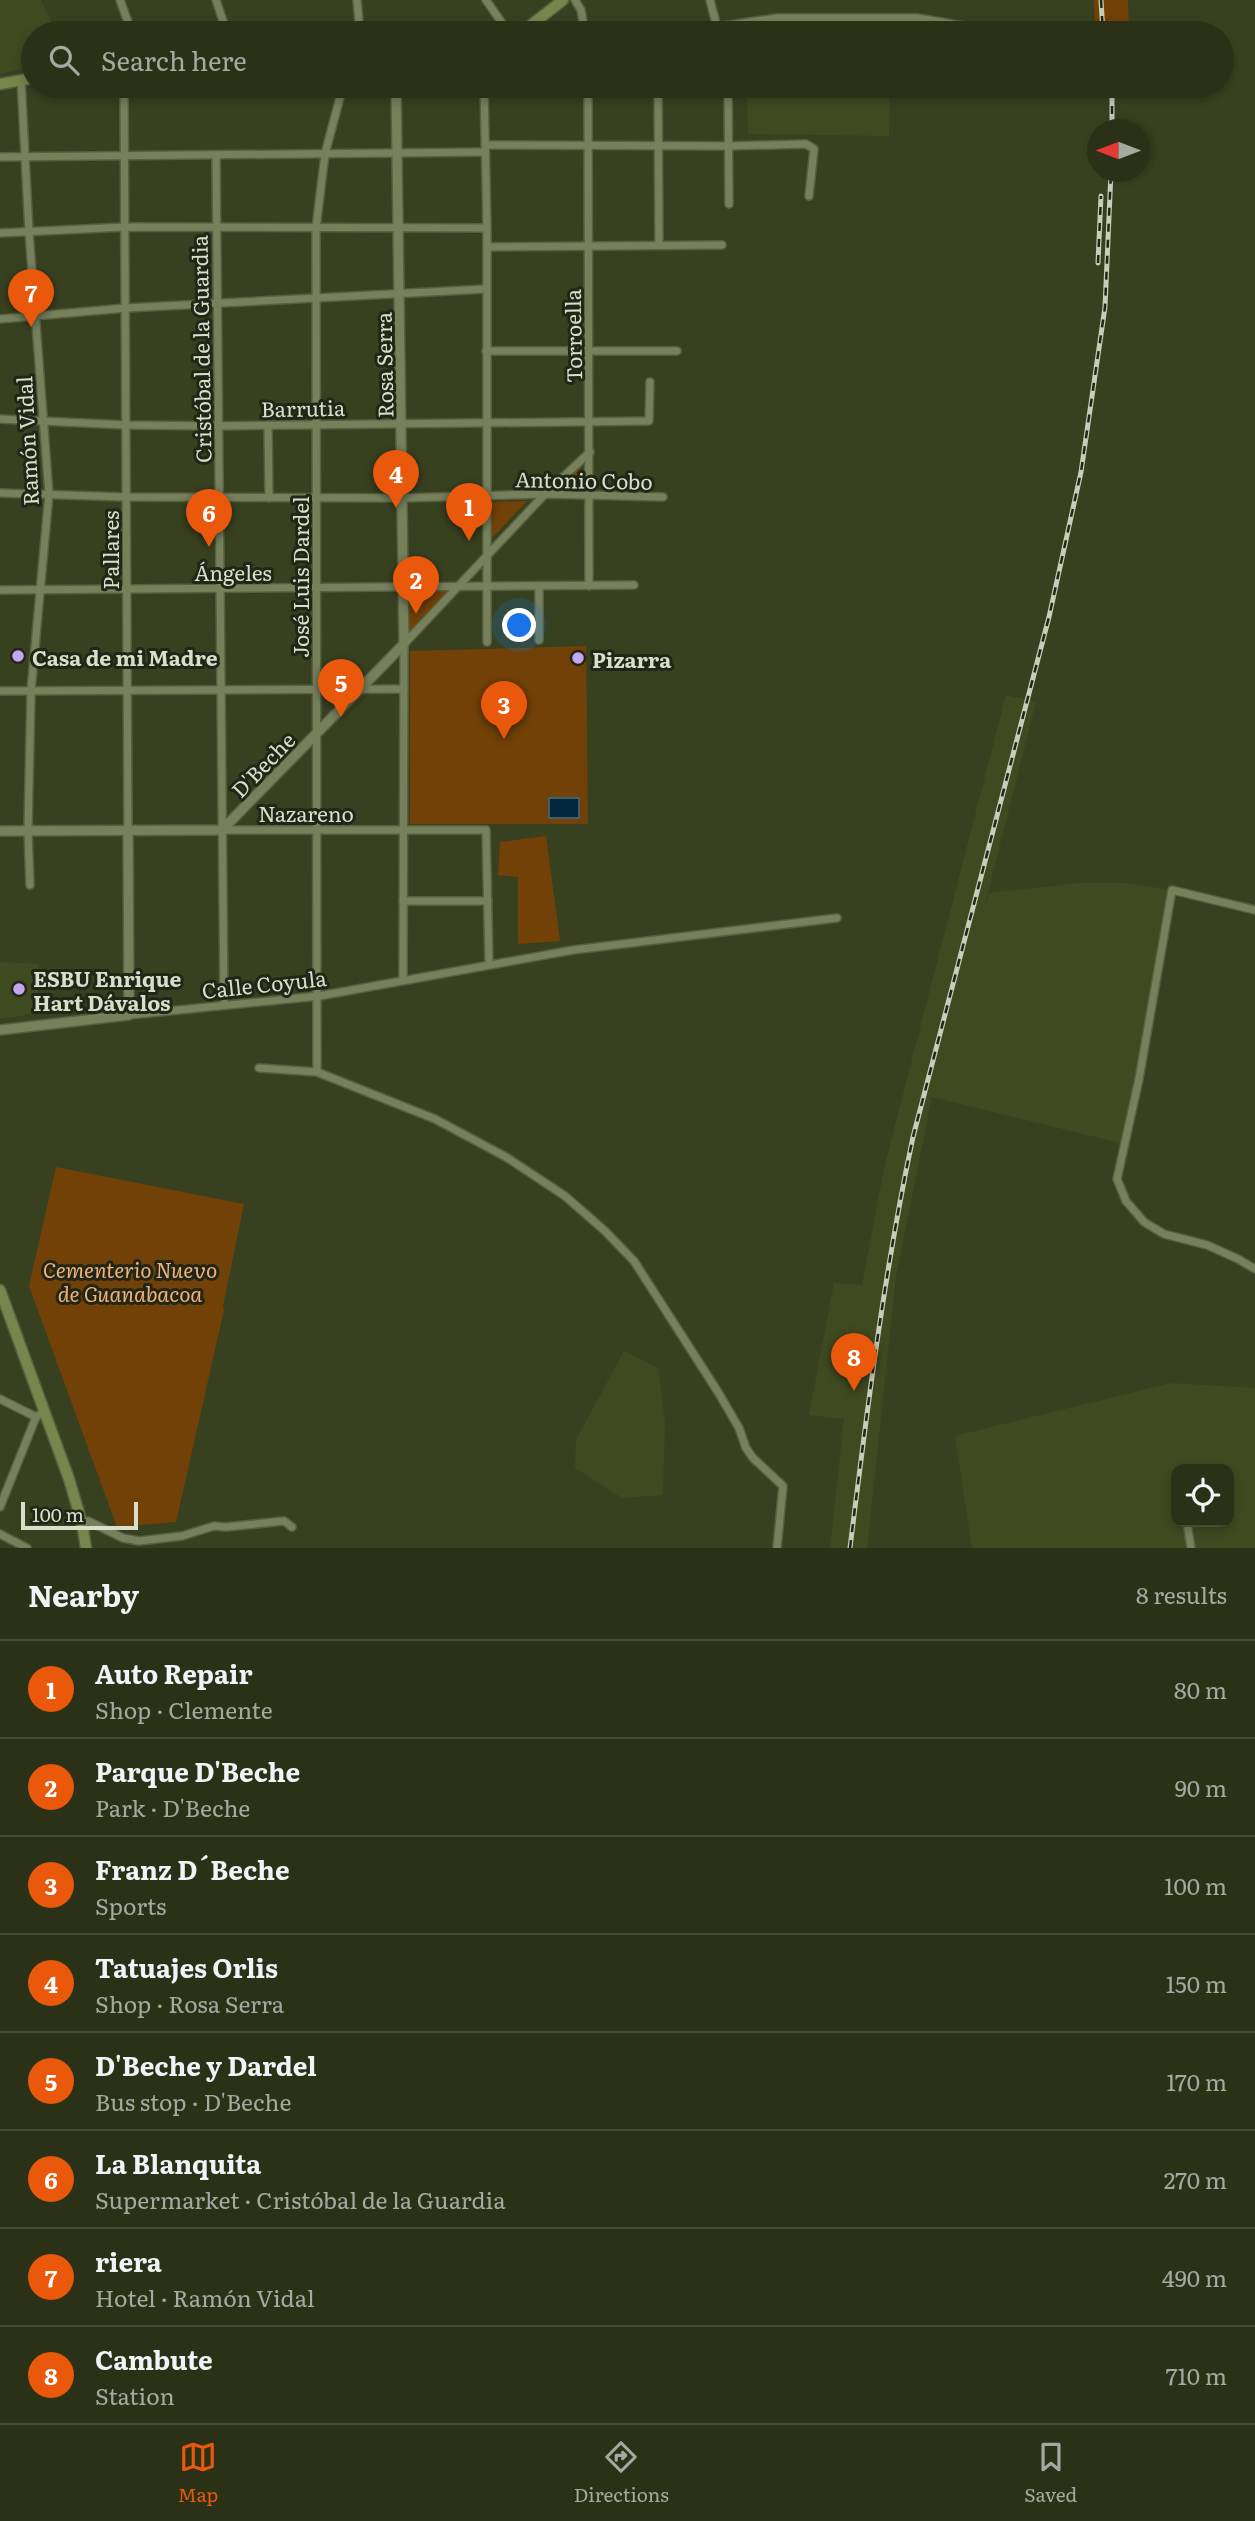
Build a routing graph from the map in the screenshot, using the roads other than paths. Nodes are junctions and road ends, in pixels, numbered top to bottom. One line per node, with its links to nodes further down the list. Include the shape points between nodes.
1 (120, 0): 8 (street)
2 (216, 0): 9 (street)
3 (357, 0): 10 (street)
4 (486, 0): 11 (street)
5 (563, 0): 12 (main road)
6 (575, 0): 13 (street)
7 (710, 0): 14 (street)
8 (128, 21)
9 (223, 21)
10 (359, 21)
11 (501, 21)
12 (536, 21)
13 (583, 21)
14 (715, 21)
15 (764, 21): 16 (street)
16 (935, 21)
17 (21, 79): 18 (main road)
18 (0, 84)
19 (22, 98): 34 (street, Ramón Vidal)
20 (124, 98): 35 (street, Pallares)
21 (340, 98): 32 (street, José Luis Dardel)
22 (396, 98): 31 (street, Rosa Serra)
23 (484, 98): 30 (street)
24 (588, 98): 27 (street, Torroella)
25 (658, 98): 28 (street)
26 (728, 98): 29 (street)
27 (589, 145): 28 (street); 30 (street); 46 (street, Torroella)
28 (658, 146): 29 (street); 47 (street)
29 (728, 146): 37 (street, via 806,144 814,149); 38 (street)
30 (485, 148): 31 (street); 42 (street)
31 (397, 153): 32 (street); 40 (street, Rosa Serra)
32 (325, 154): 33 (street); 41 (street, José Luis Dardel)
33 (216, 155): 35 (street); 43 (street, Cristóbal de la Guardia)
34 (24, 156): 35 (street); 36 (street); 44 (street, Ramón Vidal)
35 (125, 156): 39 (street, Pallares)
36 (0, 157)
37 (809, 196)
38 (729, 204)
39 (125, 227): 43 (street); 44 (street); 54 (street, Pallares)
40 (398, 227): 41 (street); 42 (street); 51 (street, Rosa Serra)
41 (316, 228): 43 (street); 52 (street, José Luis Dardel)
42 (486, 228): 49 (street)
43 (216, 229): 53 (street, Cristóbal de la Guardia)
44 (29, 232): 45 (street); 55 (street, Ramón Vidal)
45 (0, 233)
46 (588, 244): 47 (street); 49 (street); 58 (street, Torroella)
47 (659, 245): 48 (street)
48 (722, 245)
49 (486, 247): 50 (street)
50 (486, 289): 51 (street); 57 (street)
51 (399, 294): 52 (street); 65 (street, Rosa Serra)
52 (316, 299): 53 (street); 68 (street, José Luis Dardel)
53 (217, 304): 54 (street); 69 (street, Cristóbal de la Guardia)
54 (126, 308): 55 (street); 66 (street, Pallares)
55 (35, 316): 56 (street); 62 (street, Ramón Vidal)
56 (0, 319)
57 (486, 351): 58 (street); 64 (street)
58 (589, 351): 59 (street); 63 (street, Torroella)
59 (677, 351)
60 (650, 382): 63 (street, Barrutia, via 649,421)
61 (0, 419): 62 (street, Barrutia)
62 (44, 421): 66 (street, Barrutia); 72 (street, Ramón Vidal)
63 (590, 421): 64 (street, Barrutia); 70 (street, Torroella)
64 (486, 423): 65 (street, Barrutia); 74 (street)
65 (401, 424): 68 (street, Barrutia); 81 (street, Rosa Serra)
66 (126, 425): 69 (street, Barrutia); 76 (street, Pallares)
67 (268, 425): 68 (street, Barrutia); 69 (street, Barrutia); 80 (street)
68 (316, 425): 78 (street, José Luis Dardel)
69 (218, 426): 77 (street, Cristóbal de la Guardia)
70 (590, 452): 73 (street, D'Beche); 75 (street, Torroella)
71 (0, 493): 72 (street, Antonio Cobo)
72 (49, 494): 76 (street, Antonio Cobo); 91 (street, Ramón Vidal)
73 (545, 494): 74 (street, Antonio Cobo); 75 (street, Antonio Cobo); 82 (street, D'Beche)
74 (486, 495): 81 (street, Antonio Cobo); 82 (street)
75 (589, 495): 79 (street, Antonio Cobo); 84 (street, Torroella)
76 (127, 497): 77 (street, Antonio Cobo); 88 (street, Pallares)
77 (219, 497): 80 (street, Antonio Cobo); 92 (street, Cristóbal de la Guardia)
78 (316, 497): 80 (street, Antonio Cobo); 81 (street, Antonio Cobo); 89 (street, José Luis Dardel)
79 (663, 497)
80 (269, 498)
81 (402, 498): 85 (street, Rosa Serra)
82 (486, 557): 86 (street); 90 (street, D'Beche)
83 (634, 585): 84 (street, Ángeles)
84 (589, 586): 87 (street, Ángeles)
85 (403, 587): 89 (street, Ángeles); 90 (street, Ángeles); 96 (street, Rosa Serra)
86 (486, 587): 87 (street, Ángeles); 90 (street, Ángeles); 95 (street)
87 (540, 587): 94 (street)
88 (127, 588): 91 (street, Ángeles); 92 (street, Ángeles); 97 (street, Pallares)
89 (316, 588): 92 (street, Ángeles); 98 (street, José Luis Dardel)
90 (458, 588): 96 (street, D'Beche)
91 (41, 589): 93 (street, Ángeles); 103 (street, Ramón Vidal)
92 (220, 589): 100 (street, Cristóbal de la Guardia)
93 (0, 590)
94 (539, 640)
95 (487, 642)
96 (404, 644): 99 (street, Rosa Serra); 101 (street, D'Beche)
97 (128, 689): 100 (street); 103 (street); 105 (street, Pallares)
98 (317, 689): 100 (street); 101 (street); 104 (street, José Luis Dardel)
99 (404, 689): 101 (street); 108 (street, Rosa Serra)
100 (221, 690): 106 (street, Cristóbal de la Guardia)
101 (360, 690): 104 (street, D'Beche)
102 (0, 691): 103 (street)
103 (31, 691): 110 (street, Ramón Vidal)
104 (317, 733): 106 (street, D'Beche); 107 (street, José Luis Dardel)
105 (128, 830): 106 (street, Nazareno); 110 (street, Nazareno); 120 (street, Pallares)
106 (222, 830): 107 (street, Nazareno); 119 (street, Cristóbal de la Guardia)
107 (317, 830): 108 (street, Nazareno); 118 (street, José Luis Dardel)
108 (403, 830): 112 (street, Rosa Serra); 113 (street, Nazareno, via 486,830)
109 (0, 831): 110 (street, Nazareno)
110 (28, 831): 111 (street, Ramón Vidal)
111 (30, 885)
112 (403, 901): 113 (street); 117 (street, Rosa Serra)
113 (488, 901): 116 (street)
114 (1255, 910): 124 (street, via 1172,890 1117,1179 1126,1201 1144,1222)
115 (838, 918): 116 (street, Calle Coyula)
116 (489, 963): 117 (street, Calle Coyula)
117 (403, 979): 118 (street, Calle Coyula)
118 (319, 996): 119 (street, Calle Coyula); 123 (street, José Luis Dardel)
119 (224, 1005): 120 (street, Calle Coyula)
120 (129, 1015): 121 (street, Calle Coyula)
121 (0, 1030)
122 (259, 1068): 123 (street)
123 (317, 1072): 135 (street, via 435,1119 506,1157 565,1196 620,1246 718,1392 746,1448 783,1486)
124 (1255, 1269)
125 (1, 1295): 127 (main road)
126 (0, 1399): 127 (street)
127 (41, 1414): 128 (street); 129 (main road)
128 (0, 1507)
129 (82, 1522): 130 (street, via 139,1541 214,1526 284,1521); 134 (main road)
130 (292, 1527)
131 (1188, 1527): 136 (street)
132 (0, 1534): 133 (street)
133 (27, 1548)
134 (86, 1548)
135 (777, 1548)
136 (1191, 1548)

